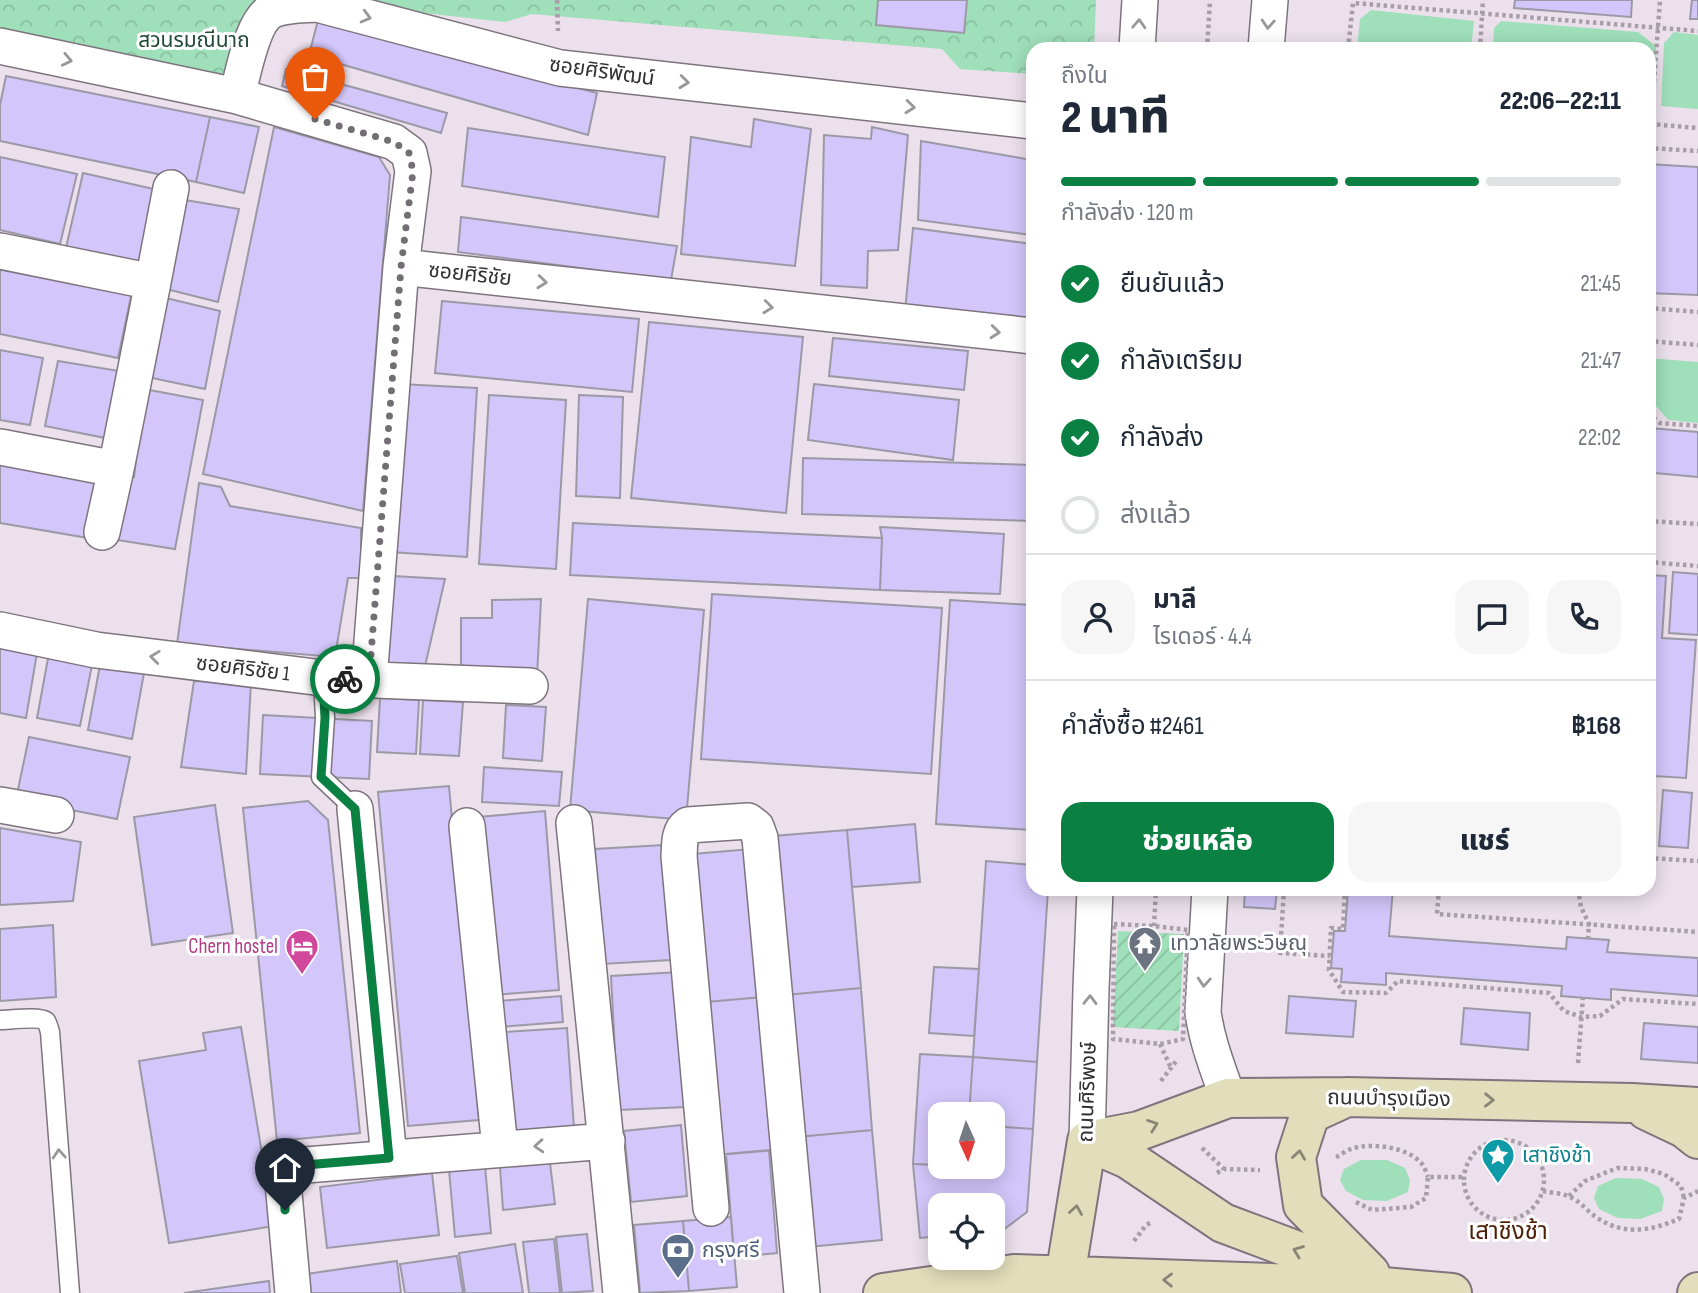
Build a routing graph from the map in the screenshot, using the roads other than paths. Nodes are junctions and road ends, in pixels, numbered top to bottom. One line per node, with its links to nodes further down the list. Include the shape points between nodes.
1 (1140, 0): 3 (street, one-way to 1)
2 (1270, 0): 4 (street, one-way to 4)
3 (1138, 42)
4 (1267, 42)
5 (0, 46): 6 (street, ซอยศิริชัย, one-way to 6)
6 (237, 96): 7 (street, ซอยศิริพัฒน์, one-way to 7, via 256,27 271,11 317,4 560,68); 10 (street, ซอยศิริชัย, via 394,142 409,153 413,171)
7 (1026, 120)
8 (171, 188): 11 (street)
9 (0, 251): 11 (street)
10 (401, 267): 12 (street, ซอยศิริชัย, one-way to 12); 18 (street)
11 (153, 282): 14 (street)
12 (1026, 335)
13 (0, 447): 14 (street)
14 (116, 469): 15 (street)
15 (102, 532)
16 (0, 630): 17 (street, ซอยศิริชัย 1, one-way to 16, via 96,650)
17 (323, 678): 18 (street, ซอยศิริชัย 1); 21 (lane, via 321,777)
18 (369, 680): 19 (street, ซอยศิริชัย 1)
19 (530, 686)
20 (0, 804): 22 (street)
21 (355, 809): 36 (street)
22 (56, 815)
23 (574, 823): 33 (street)
24 (467, 826): 35 (street)
25 (1095, 896): 34 (street, ถนนศิริพงษ์, one-way to 25)
26 (1210, 896): 29 (street, one-way to 29, via 1203,1012 1205,1032)
27 (0, 1020): 40 (lane, one-way to 27, via 48,1023)
28 (1347, 1097): 29 (main road, ถนนบำรุงเมือง); 30 (main road, ถนนบำรุงเมือง, one-way to 30); 38 (main road, one-way to 28, via 1303,1205 1296,1157 1310,1114)
29 (1228, 1098): 34 (main road, ถนนบำรุงเมือง, one-way to 29, via 1139,1131)
30 (1632, 1103): 31 (main road, ถนนบำรุงเมือง); 32 (main road)
31 (1698, 1107)
32 (1698, 1139)
33 (607, 1141): 35 (street, one-way to 35); 42 (street)
34 (1087, 1142): 38 (main road, one-way to 34, via 1223,1223 1128,1159); 39 (main road, ถนนศิริพงษ์, one-way to 34)
35 (500, 1149): 36 (street)
36 (389, 1158): 41 (street, via 285,1170)
37 (711, 1208): 43 (street, via 679,856 681,835 688,825 748,821 760,838)
38 (1383, 1287): 39 (main road, one-way to 39); 45 (main road)
39 (1065, 1288): 44 (main road, via 1014,1274)
40 (69, 1293)
41 (293, 1293)
42 (621, 1293)
43 (802, 1293)
44 (883, 1293)
45 (1452, 1293)

